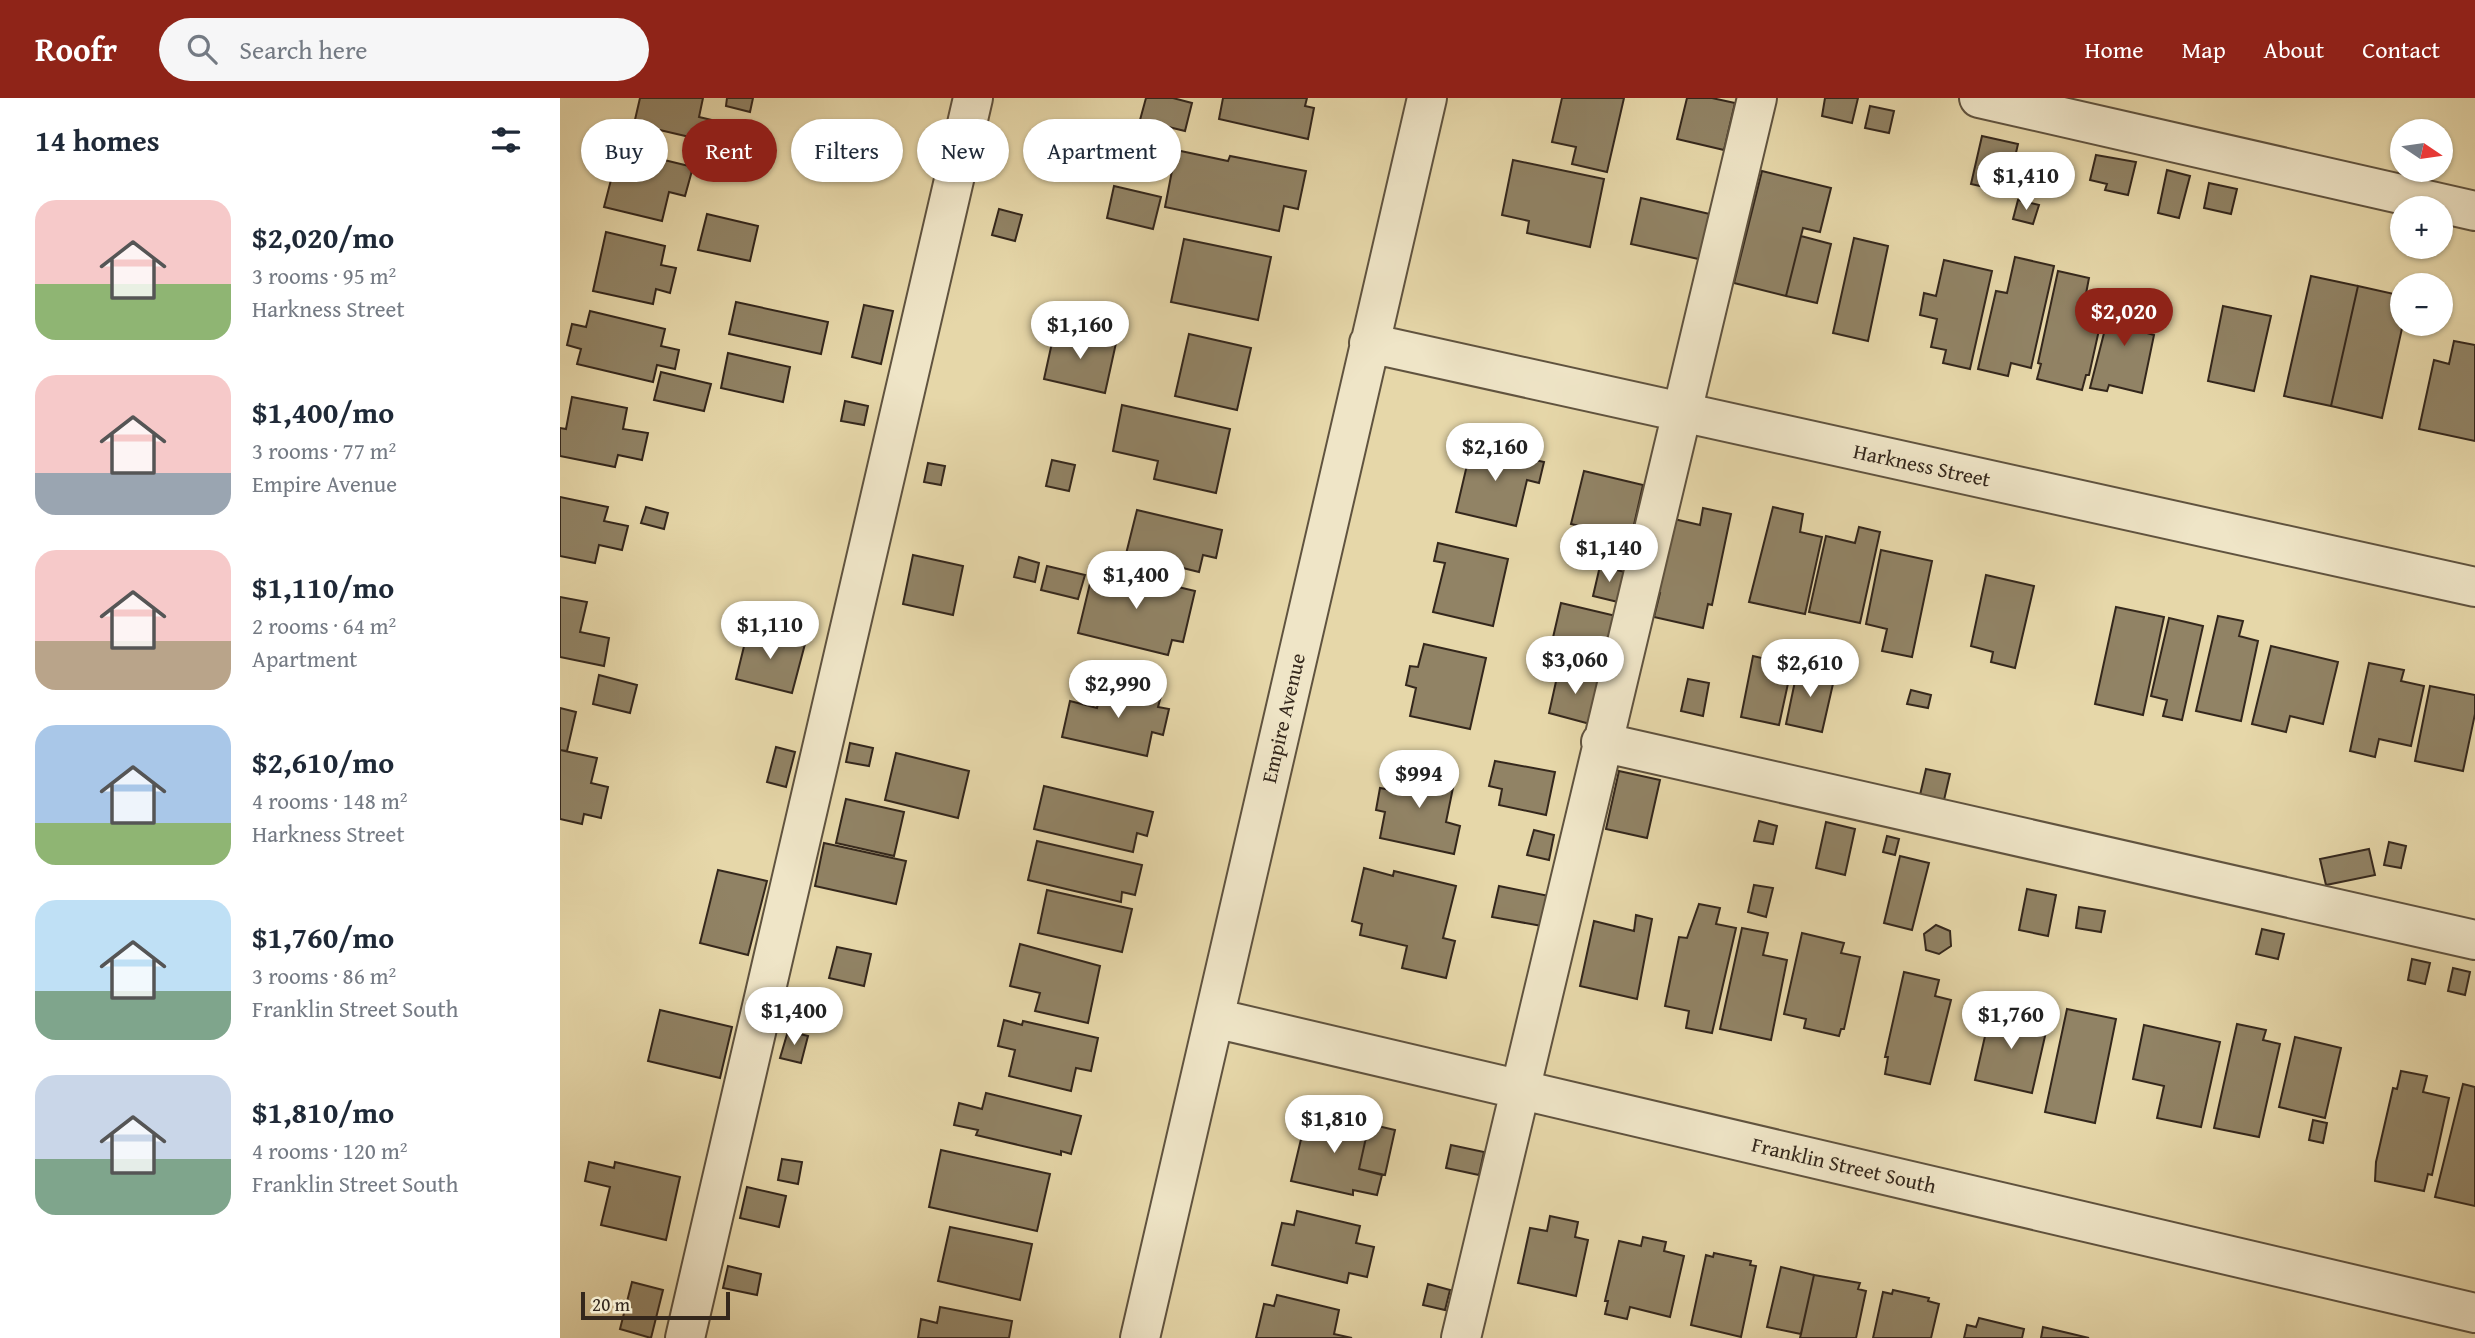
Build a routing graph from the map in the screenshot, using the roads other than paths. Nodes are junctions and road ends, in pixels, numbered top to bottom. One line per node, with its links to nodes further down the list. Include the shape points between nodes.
1 (973, 98): 14 (street)
2 (1427, 98): 6 (street, Empire Avenue)
3 (1757, 98): 7 (street)
4 (1979, 98): 5 (street)
5 (2475, 211)
6 (1369, 342): 7 (street, Harkness Street); 11 (street, Empire Avenue)
7 (1684, 412): 8 (street, Harkness Street); 9 (street)
8 (2475, 587)
9 (1601, 742): 10 (street); 12 (street)
10 (2475, 940)
11 (1214, 1018): 12 (street, Franklin Street South); 15 (street, Empire Avenue)
12 (1518, 1089): 13 (street, Franklin Street South); 16 (street)
13 (2475, 1313)
14 (685, 1338)
15 (1140, 1338)
16 (1461, 1338)

